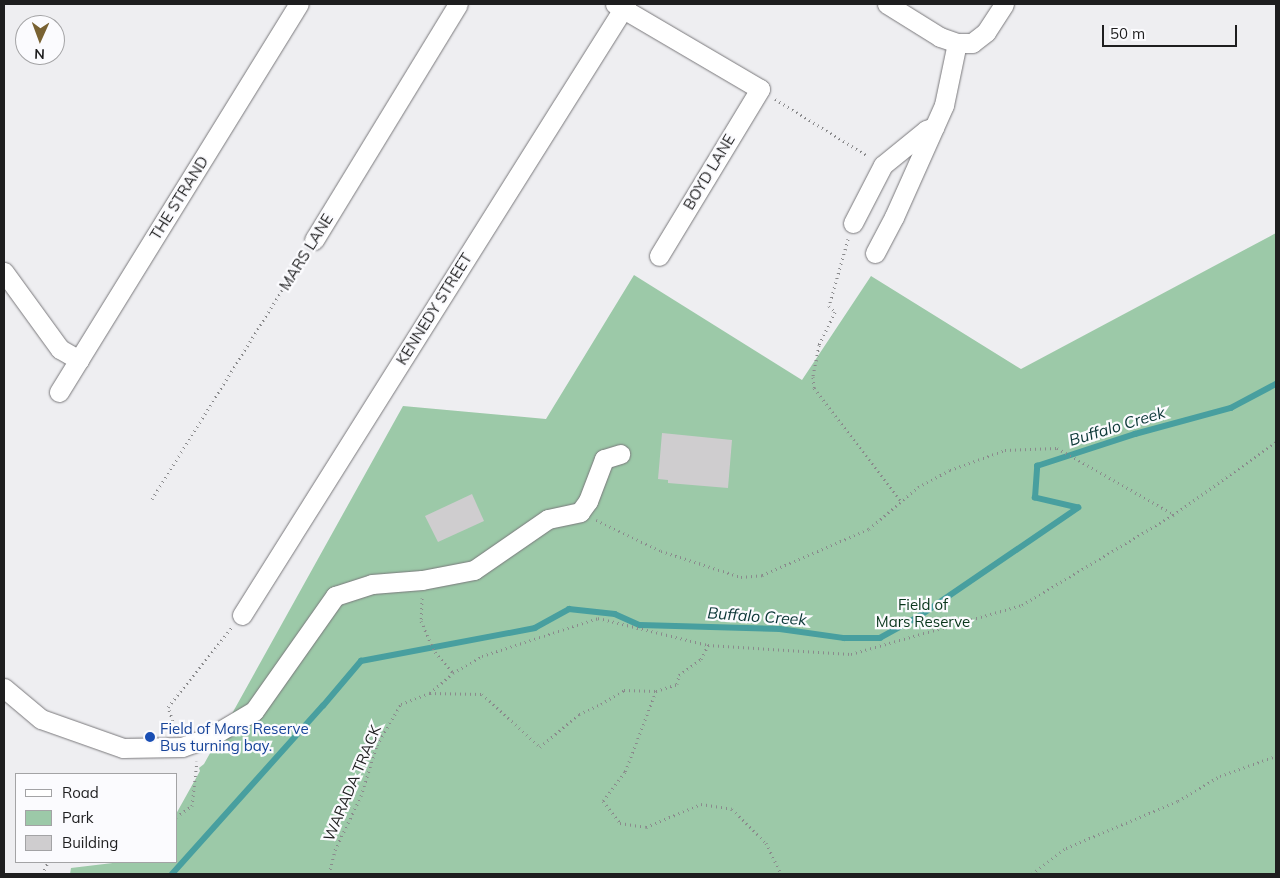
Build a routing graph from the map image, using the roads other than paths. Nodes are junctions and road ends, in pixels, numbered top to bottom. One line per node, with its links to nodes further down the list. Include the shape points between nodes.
1 (299, 4): 13 (street, THE STRAND)
2 (458, 4): 9 (street, MARS LANE)
3 (887, 4): 6 (street, via 940,38)
4 (1004, 4): 6 (street, via 986,32 972,43)
5 (622, 5): 11 (street, BOYD LANE, via 760,89); 16 (street, KENNEDY STREET)
6 (957, 43): 7 (street, via 944,105)
7 (934, 127): 8 (street, via 883,165); 10 (street)
8 (853, 223)
9 (314, 240)
10 (875, 253)
11 (659, 256)
12 (4, 272): 13 (street, via 60,349)
13 (79, 360): 14 (street, THE STRAND)
14 (59, 392)
15 (620, 454): 17 (street, via 604,459 588,501 580,512 548,519 474,570 422,580 372,584 335,596 254,711 210,737 184,746 123,748 41,719)
16 (242, 615)
17 (5, 693)

